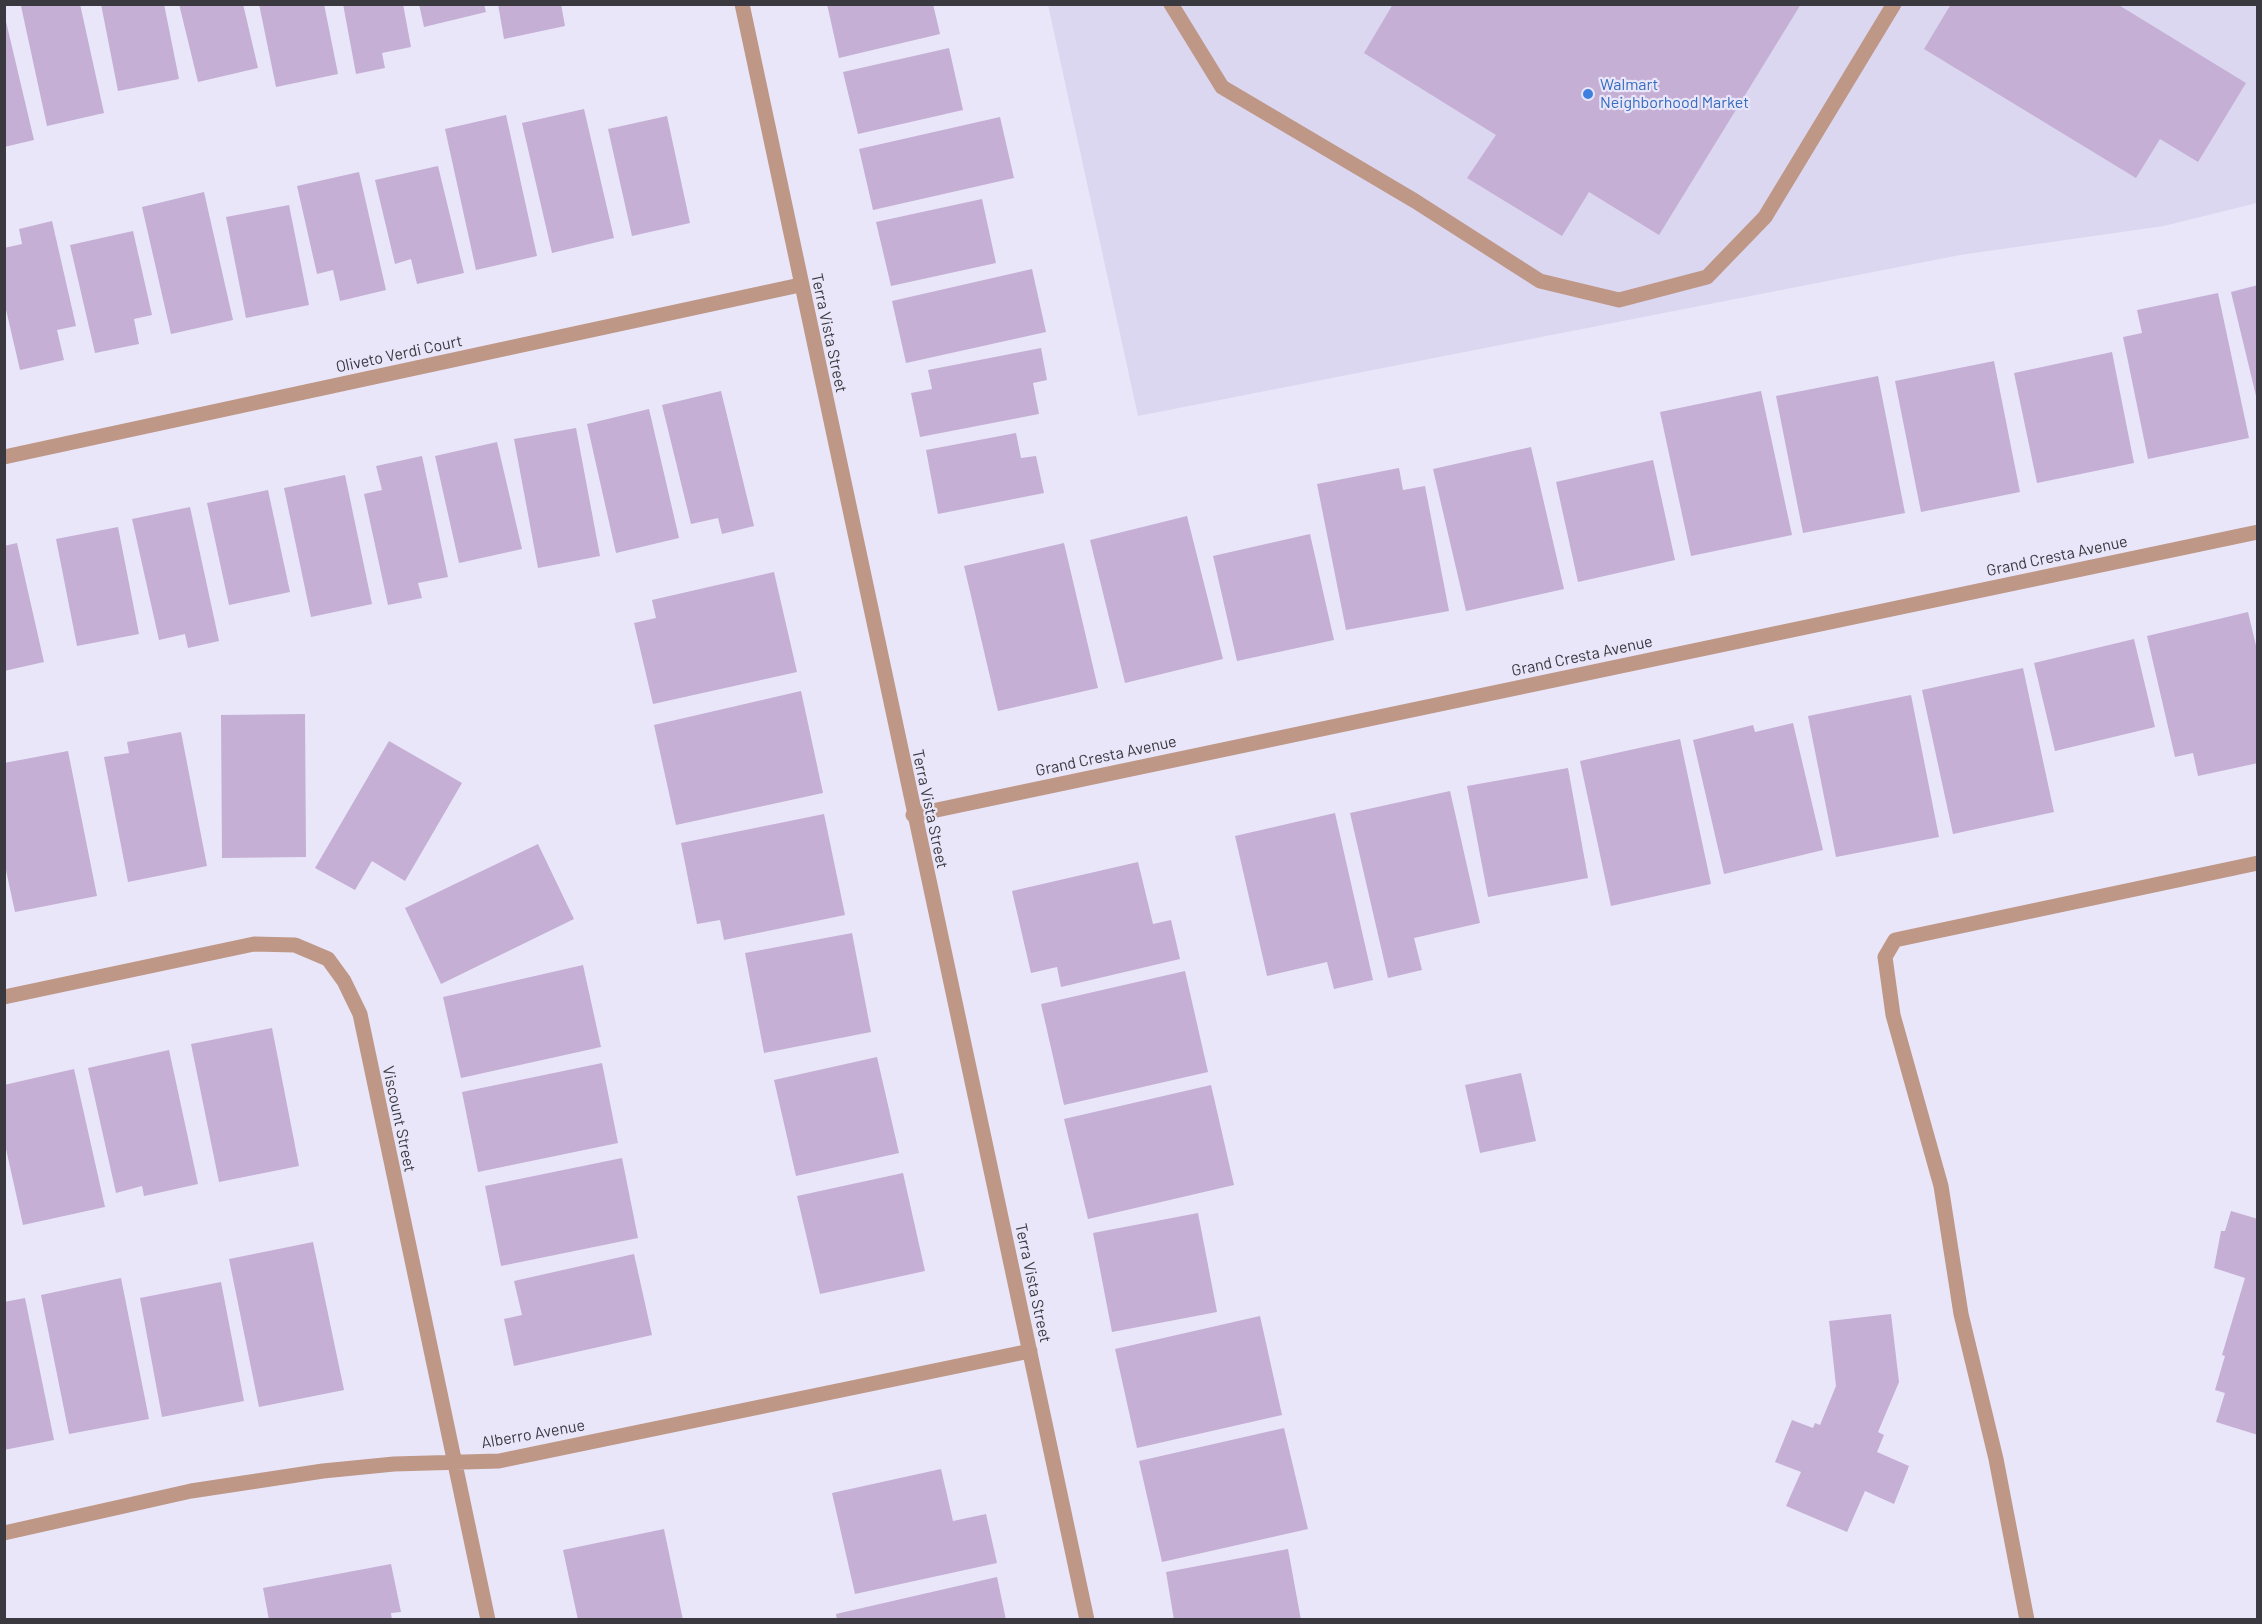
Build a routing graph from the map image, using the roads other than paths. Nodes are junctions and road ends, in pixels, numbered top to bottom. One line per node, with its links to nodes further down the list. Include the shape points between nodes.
1 (742, 4): 4 (street, Terra Vista Street)
2 (1171, 4): 3 (street, via 1222,87 1415,201 1540,282 1618,300 1707,277 1765,217)
3 (1894, 4)
4 (800, 285): 5 (street, Oliveto Verdi Court); 7 (street, Terra Vista Street)
5 (4, 457)
6 (2258, 532): 7 (street, Grand Cresta Avenue)
7 (913, 815): 10 (street, Terra Vista Street)
8 (2258, 863): 15 (street, via 1895,940 1885,957 1893,1015 1941,1186 1961,1314 1996,1460)
9 (4, 998): 11 (street, Viscount Street, via 254,944 295,945 328,959 360,1014)
10 (1030, 1351): 11 (street, Alberro Avenue, via 499,1461); 14 (street, Terra Vista Street)
11 (456, 1463): 12 (street, Alberro Avenue, via 323,1471 191,1491); 13 (street, Viscount Street)
12 (4, 1533)
13 (488, 1620)
14 (1087, 1620)
15 (2027, 1620)

